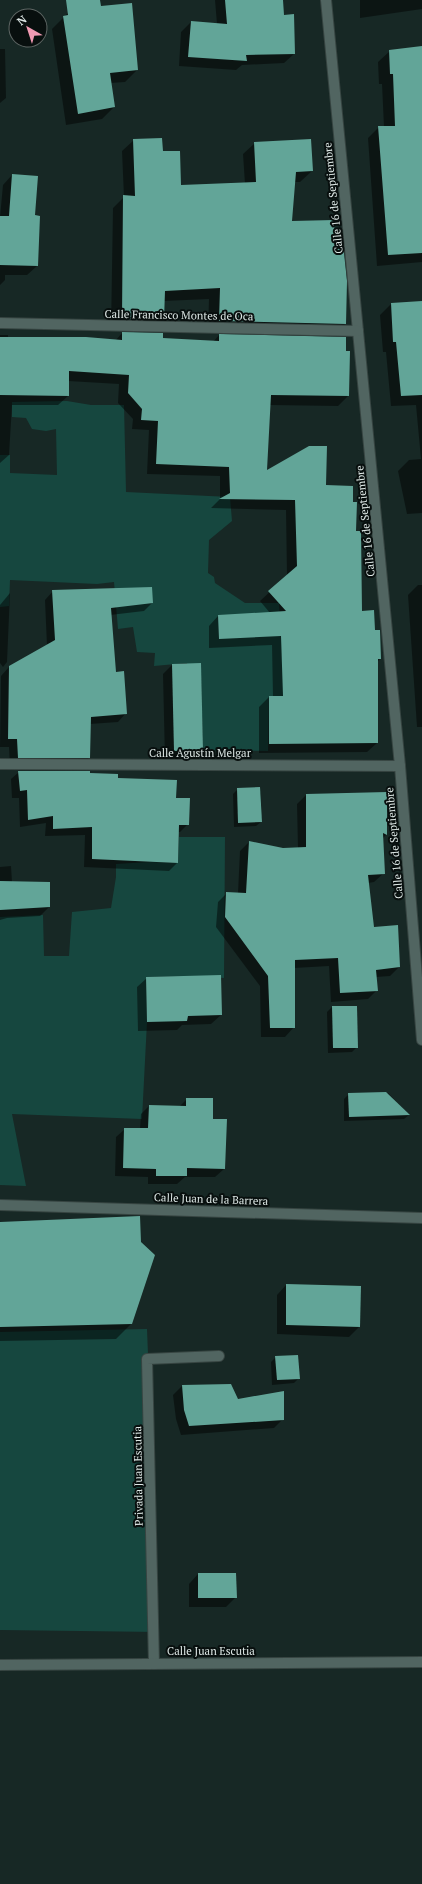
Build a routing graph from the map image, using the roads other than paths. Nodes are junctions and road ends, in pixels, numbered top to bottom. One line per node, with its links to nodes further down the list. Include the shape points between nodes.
1 (326, 0): 3 (street, Calle 16 de Septiembre)
2 (0, 323): 3 (street, Calle Francisco Montes de Oca)
3 (358, 331): 5 (street, Calle 16 de Septiembre)
4 (0, 764): 5 (street, Calle Agustín Melgar)
5 (400, 766): 6 (street, Calle 16 de Septiembre)
6 (422, 1040)
7 (0, 1205): 8 (street, Calle Juan de la Barrera)
8 (422, 1218)
9 (219, 1356): 11 (street, Privada Juan Escutia, via 147,1359)
10 (422, 1662): 11 (street, Calle Juan Escutia)
11 (154, 1664): 12 (street, Calle Juan Escutia)
12 (0, 1665)

